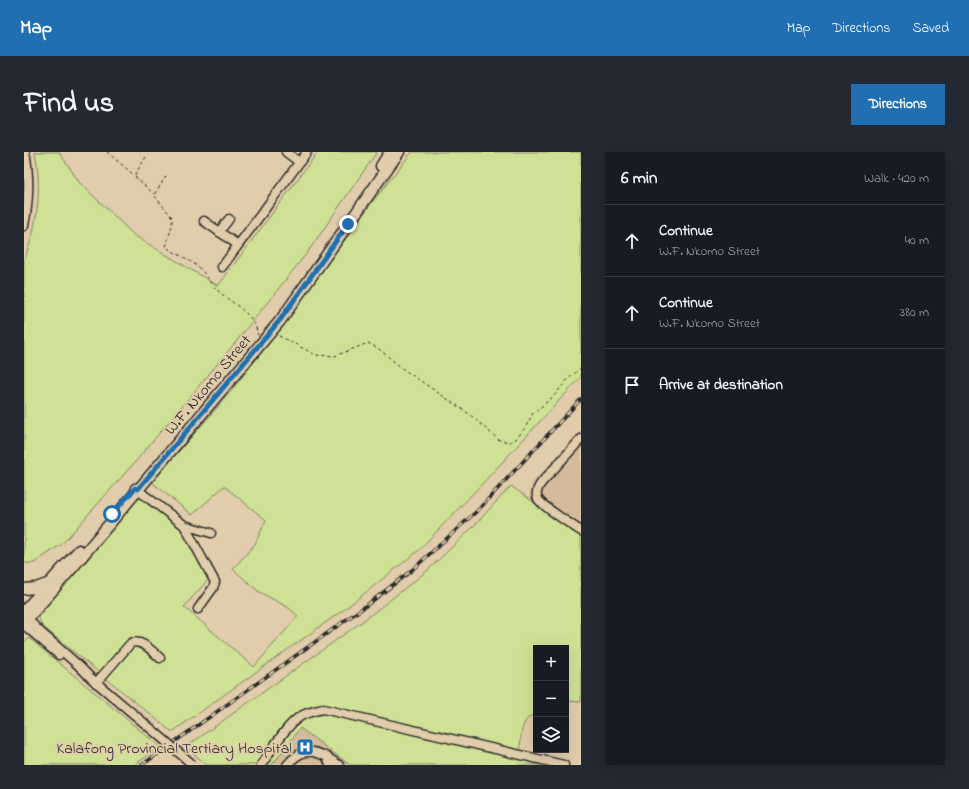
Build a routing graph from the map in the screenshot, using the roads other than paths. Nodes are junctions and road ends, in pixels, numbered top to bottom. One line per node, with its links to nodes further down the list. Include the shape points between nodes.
1 (25, 152): 9 (street, via 29,182)
2 (286, 152): 6 (street)
3 (307, 152): 6 (street)
4 (390, 152): 13 (main road, W.F. Nkomo Street)
5 (399, 152): 13 (main road, W.F. Nkomo Street, via 300,292)
6 (299, 162): 11 (street)
7 (229, 219): 10 (street)
8 (204, 221): 10 (street)
9 (24, 226)
10 (220, 232): 11 (street)
11 (238, 245): 12 (street)
12 (222, 267)
13 (264, 337): 15 (main road, W.F. Nkomo Street)
14 (581, 439): 17 (street, via 538,486 537,492 538,499 544,505)
15 (137, 488): 16 (street); 19 (main road, W.F. Nkomo Street); 22 (main road, W.F. Nkomo Street)
16 (184, 525): 18 (street); 21 (street, via 215,582)
17 (581, 531)
18 (211, 533)
19 (50, 583): 20 (main road); 22 (main road, W.F. Nkomo Street)
20 (24, 589)
21 (198, 609)
22 (25, 619): 24 (street)
23 (160, 658): 24 (street, via 142,644 134,642)
24 (94, 681): 26 (street, bridge)
25 (327, 757): 28 (street, via 309,751 301,753); 29 (street); 30 (street)
26 (192, 764)
27 (261, 765): 31 (street, via 296,720 312,711 323,710)
28 (287, 765)
29 (330, 765)
30 (339, 765)
31 (564, 765)

